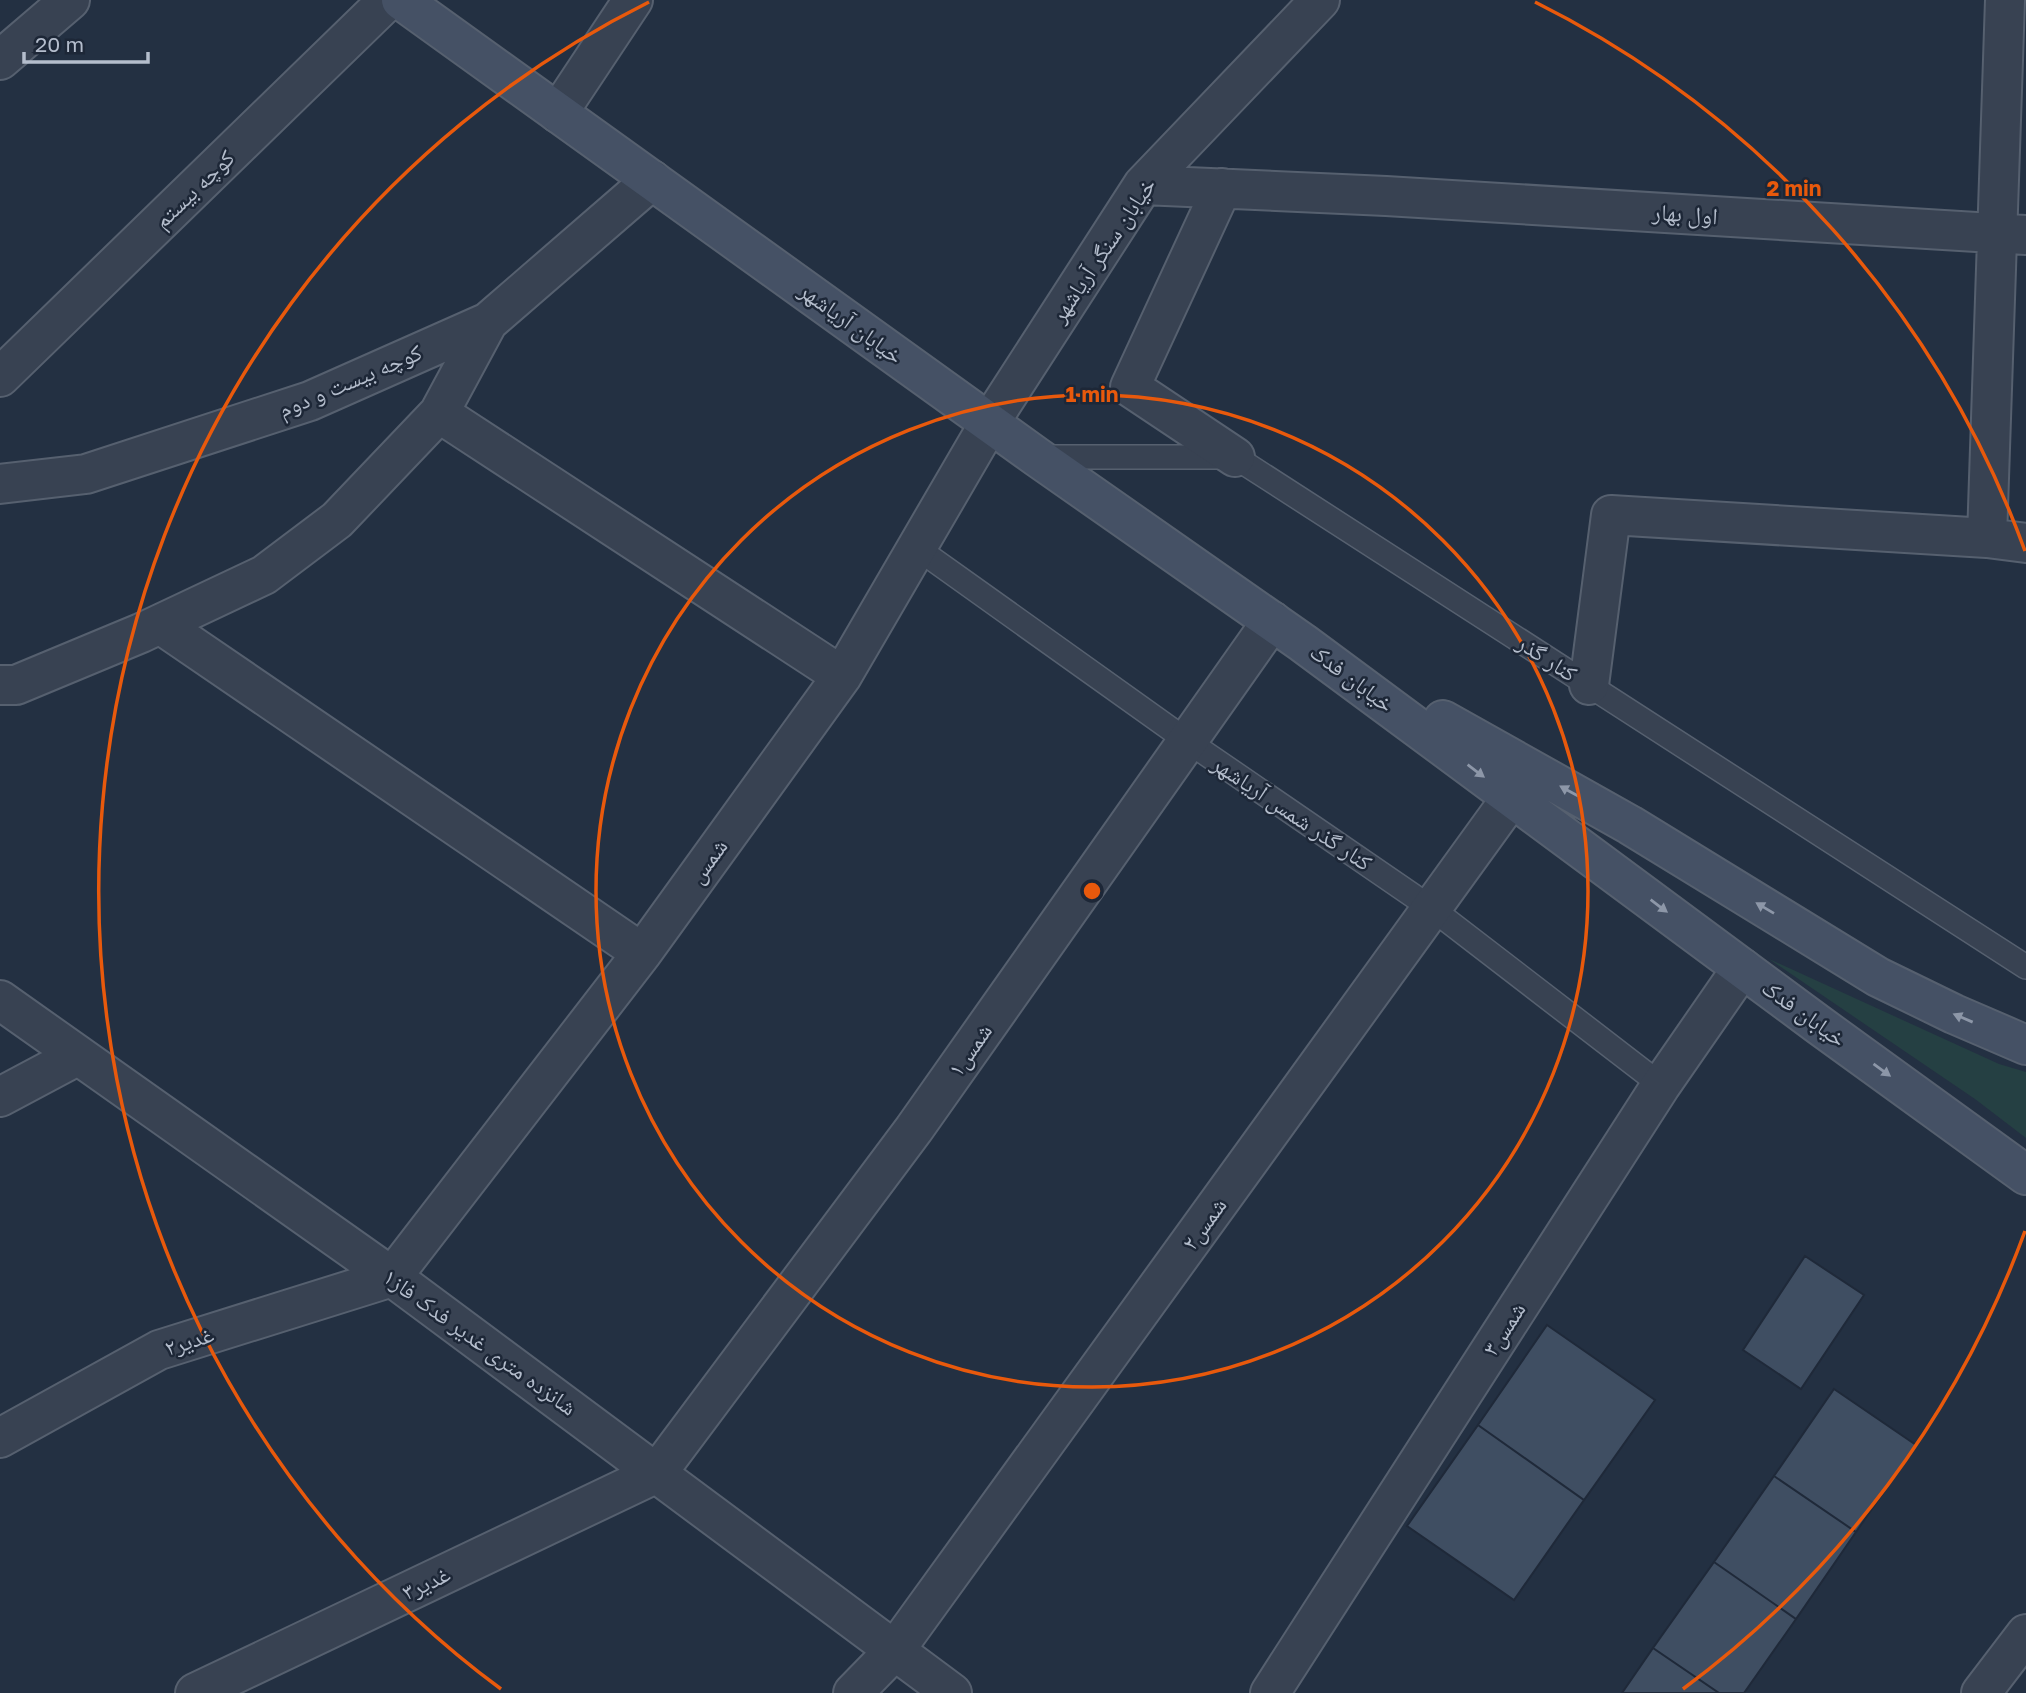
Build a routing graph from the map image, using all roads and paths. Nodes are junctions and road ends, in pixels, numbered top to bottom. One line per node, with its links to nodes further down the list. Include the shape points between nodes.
1 (70, 0): 7 (street)
2 (388, 0): 14 (street, کوچه بیستم)
3 (401, 0): 8 (main road, خیابان آریاشهر)
4 (633, 0): 8 (street)
5 (1320, 0): 10 (street, خیابان سنگر آریاشهر)
6 (2006, 0): 12 (street)
7 (0, 60)
8 (558, 113): 9 (main road, خیابان آریاشهر)
9 (652, 180): 13 (street, کوچه بیست و دوم); 16 (main road, خیابان آریاشهر)
10 (1143, 185): 11 (street, اول بهار); 16 (street, خیابان سنگر آریاشهر)
11 (1222, 188): 12 (street, اول بهار); 18 (street, via 1130,387)
12 (2012, 234): 20 (street)
13 (488, 322): 15 (street); 19 (street, کوچه بیست و دوم, via 310,401 86,474)
14 (0, 377)
15 (439, 413): 24 (street, via 337,520 264,575); 26 (street)
16 (990, 422): 17 (main road, خیابان آریاشهر); 22 (street, شمس)
17 (1037, 457): 18 (lane); 23 (main road, خیابان آریاشهر)
18 (1235, 457): 28 (lane, کنار گذر)
19 (0, 484)
20 (1987, 538): 21 (street); 28 (street, via 1611,515)
21 (2026, 543)
22 (917, 548): 26 (street, شمس); 29 (lane, کنار گذر شمس آریاشهر)
23 (1272, 621): 25 (main road, خیابان آریاشهر); 29 (street, شمس۱)
24 (160, 624): 27 (street, via 16,685); 32 (street)
25 (1303, 643): 30 (main road, خیابان فدک, one-way to 30); 36 (main road, خیابان فدک, one-way to 25, via 1878,977 1629,825)
26 (842, 676): 32 (street, شمس)
27 (0, 685)
28 (1589, 685): 33 (lane, کنار گذر)
29 (1186, 740): 31 (lane, کنار گذر شمس آریاشهر); 43 (street, شمس۱, via 914,1129)
30 (1512, 797): 31 (street, شمس۲); 34 (main road, خیابان فدک, one-way to 34)
31 (1431, 908): 38 (lane, کنار گذر شمس آریاشهر); 45 (street, شمس۲)
32 (642, 953): 41 (street, شمس)
33 (2026, 967)
34 (1742, 968): 38 (street, شمس۳); 40 (main road, خیابان فدک, one-way to 40)
35 (0, 1000): 37 (street, شانزده متری غدیر فدک فاز۱)
36 (2026, 1045)
37 (77, 1056): 39 (street); 41 (street, شانزده متری غدیر فدک فاز۱)
38 (1661, 1085): 49 (street, شمس۳)
39 (0, 1097)
40 (2026, 1175)
41 (392, 1277): 42 (street, غدیر۲, via 159,1350); 43 (street, شانزده متری غدیر فدک فاز۱)
42 (0, 1438)
43 (657, 1473): 45 (street, شانزده متری غدیر فدک فاز۱); 46 (street, غدیر۳)
44 (2026, 1634): 50 (street)
45 (895, 1650): 47 (street, شمس۲); 48 (street, شانزده متری غدیر فدک فاز۱)
46 (195, 1693)
47 (853, 1693)
48 (952, 1693)
49 (1270, 1693)
50 (1981, 1693)

